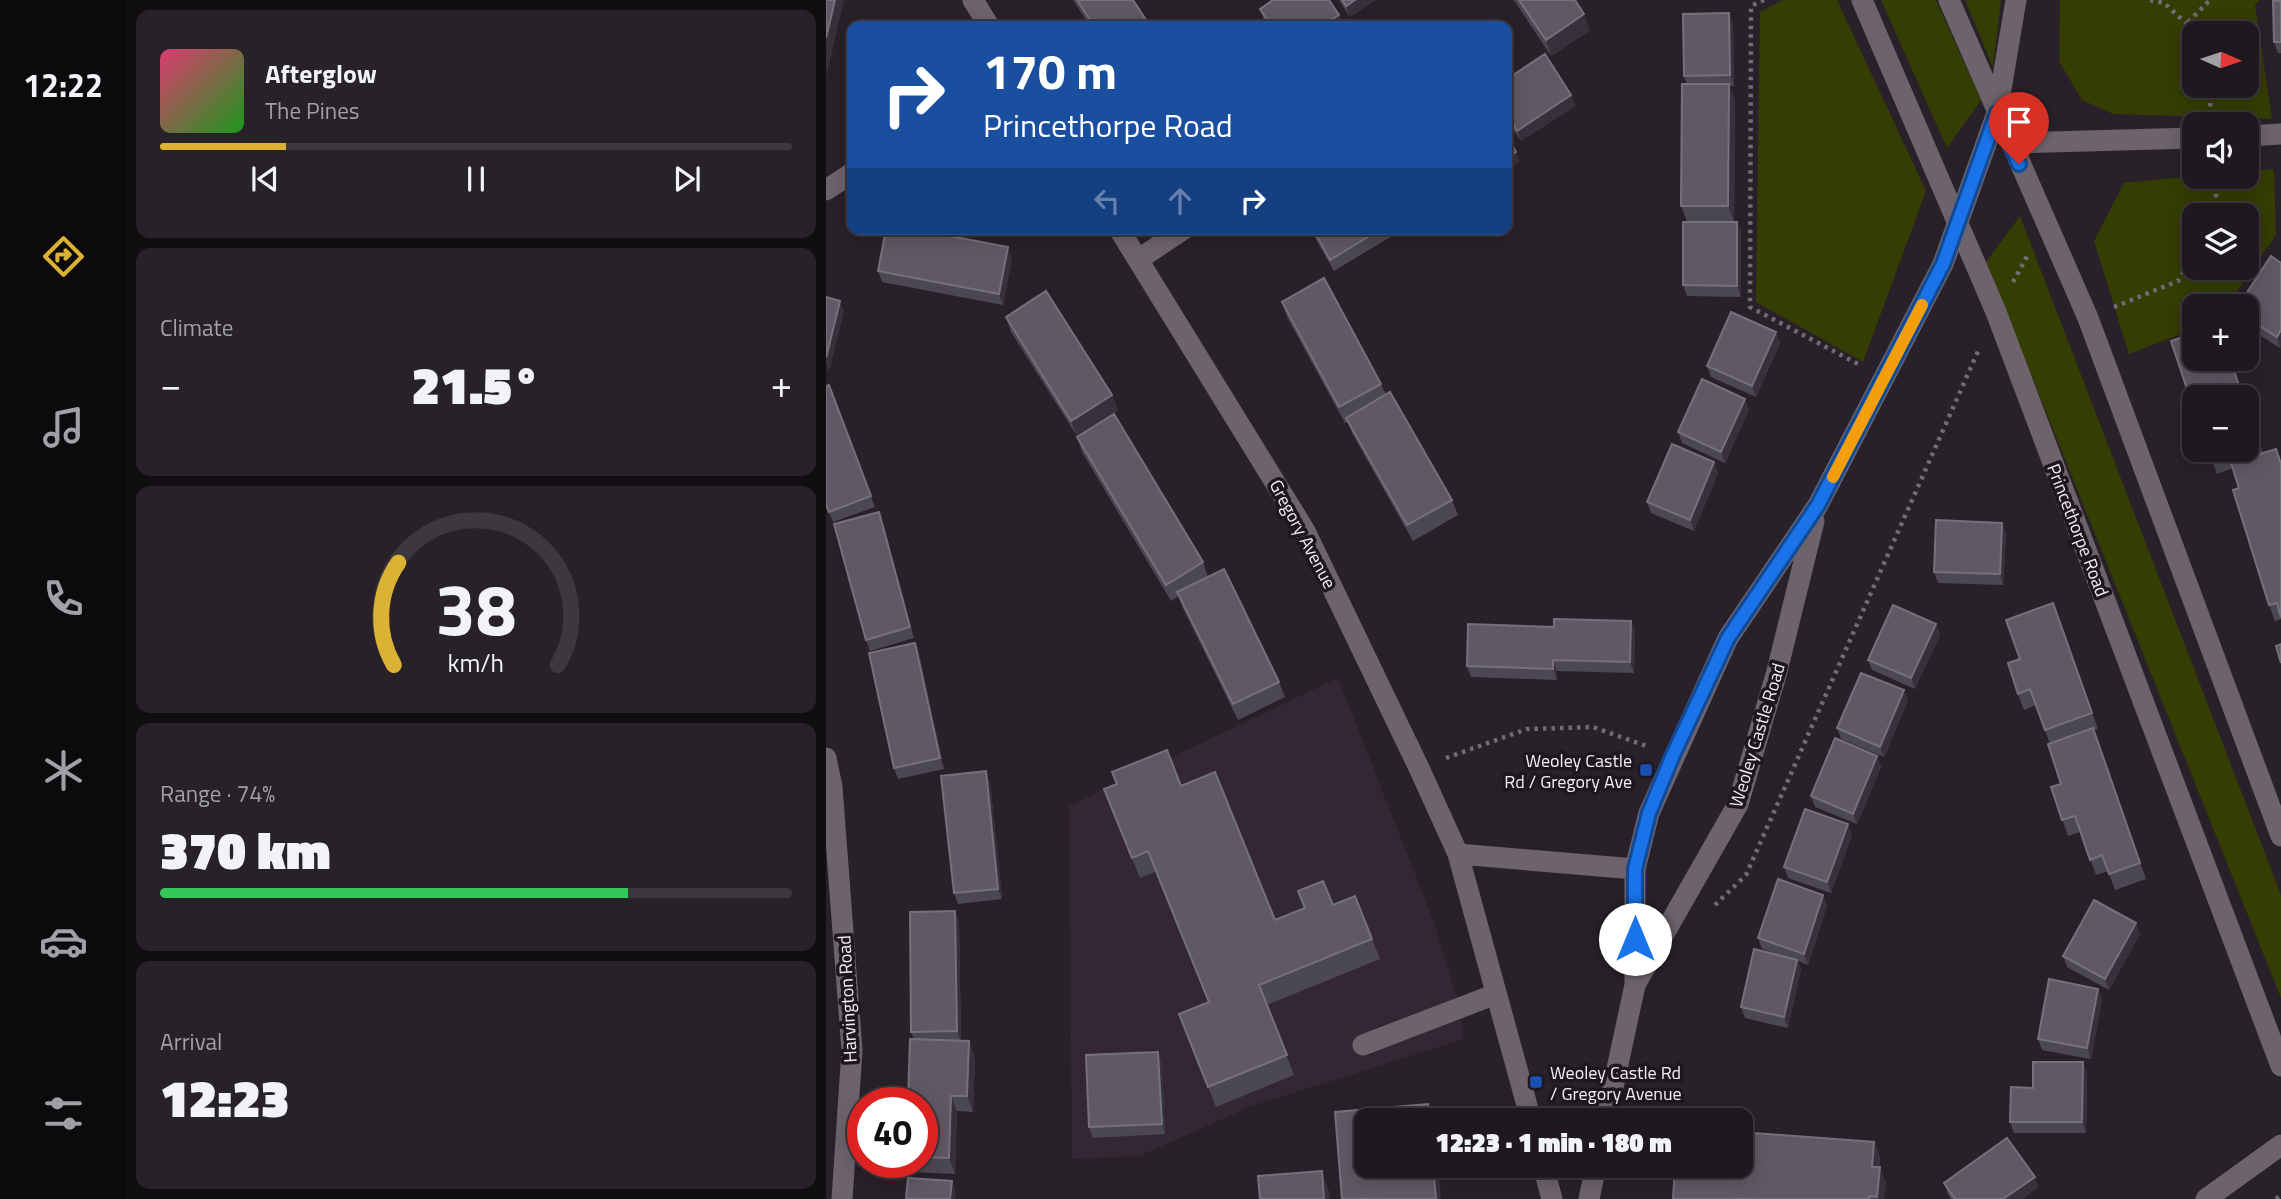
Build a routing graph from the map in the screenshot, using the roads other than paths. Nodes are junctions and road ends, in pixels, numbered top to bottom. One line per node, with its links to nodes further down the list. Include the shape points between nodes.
1 (973, 0): 5 (street)
2 (1862, 0): 13 (street, Princethorpe Road)
3 (1950, 0): 6 (street)
4 (2016, 0): 6 (street, Weoley Castle Road)
5 (986, 21)
6 (1997, 113): 10 (street); 13 (street, Weoley Castle Road)
7 (2281, 134): 8 (street)
8 (2259, 135)
9 (2182, 138): 10 (street)
10 (2011, 144): 19 (street, via 2088,318)
11 (847, 176): 12 (street)
12 (826, 190)
13 (1959, 224): 17 (street, Weoley Castle Road, via 1943,264); 26 (street, Princethorpe Road)
14 (1123, 235): 16 (street, Gregory Avenue)
15 (1175, 235): 16 (street)
16 (1139, 259): 20 (street, Gregory Avenue, via 1305,531)
17 (1818, 505): 21 (street, Weoley Castle Road, via 1728,638 1649,813); 23 (street, Weoley Castle Road, via 1738,804)
18 (826, 758): 22 (street, Harvington Road, via 832,787)
19 (2281, 836)
20 (1458, 854): 21 (street); 24 (street, Gregory Avenue)
21 (1635, 869): 23 (street, Weoley Castle Road)
22 (833, 880): 32 (street, Harvington Road, via 852,1050)
23 (1635, 985): 28 (street, Weoley Castle Road)
24 (1496, 994): 25 (street); 27 (street, Gregory Avenue)
25 (1363, 1045)
26 (2281, 1066)
27 (1528, 1108)
28 (1609, 1108)
29 (2281, 1145): 35 (street)
30 (1546, 1178): 33 (street)
31 (1593, 1178): 34 (street)
32 (842, 1199)
33 (1552, 1199)
34 (1589, 1199)
35 (2207, 1199)

